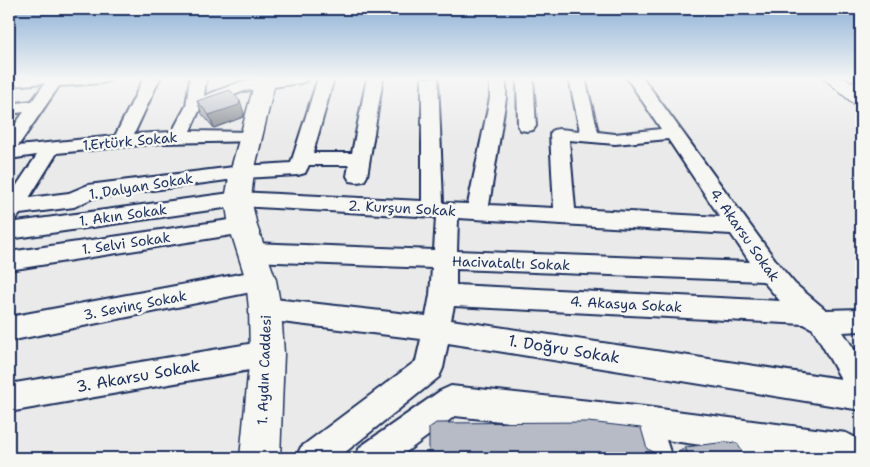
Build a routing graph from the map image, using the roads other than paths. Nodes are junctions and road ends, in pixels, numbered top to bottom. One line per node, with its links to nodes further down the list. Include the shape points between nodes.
1 (40, 100): 13 (street)
2 (141, 100): 21 (street)
3 (195, 100): 14 (street)
4 (209, 100): 14 (street)
5 (261, 100): 20 (main road)
6 (320, 100): 25 (street)
7 (372, 100): 25 (street, via 358,168)
8 (432, 100): 27 (street)
9 (498, 100): 29 (street)
10 (526, 100): 16 (street)
11 (582, 100): 19 (street)
12 (650, 100): 17 (street, 4. Akarsu Sokak)
13 (36, 106): 15 (street); 22 (street)
14 (194, 106): 18 (street)
15 (9, 109)
16 (527, 126)
17 (674, 133): 19 (street, via 615,139); 31 (street, 4. Akarsu Sokak)
18 (178, 137): 20 (street, 1.Ertürk Sokak); 21 (street, 1.Ertürk Sokak)
19 (590, 137): 30 (street, via 559,134)
20 (252, 138): 28 (main road)
21 (121, 142): 23 (street, 1.Ertürk Sokak)
22 (9, 146)
23 (52, 148): 24 (street, 1.Ertürk Sokak); 26 (street)
24 (9, 153)
25 (302, 159): 28 (street, via 298,168)
26 (10, 210): 28 (street, 1. Dalyan Sokak, via 74,200 88,192)
27 (440, 210): 28 (street, 2. Kurşun Sokak); 29 (street, 2. Kurşun Sokak); 34 (street)
28 (244, 212): 32 (street, 1. Akın Sokak); 33 (street, 1. Selvi Sokak); 34 (street, Hacivataltı Sokak); 36 (main road, 1. Aydın Caddesi)
29 (477, 212): 30 (street, 2. Kurşun Sokak)
30 (565, 216): 31 (street, 2. Kurşun Sokak)
31 (738, 226): 35 (street, 4. Akarsu Sokak)
32 (9, 231)
33 (9, 261)
34 (444, 261): 35 (street, Hacivataltı Sokak); 37 (street)
35 (770, 272): 39 (street, 4. Akarsu Sokak)
36 (261, 280): 38 (main road, 1. Aydın Caddesi); 41 (street, 3. Sevinç Sokak)
37 (443, 295): 39 (street, 4. Akasya Sokak); 42 (street)
38 (266, 309): 42 (street, 1. Doğru Sokak); 43 (main road, 1. Aydın Caddesi)
39 (816, 317): 40 (street, 4. Akasya Sokak); 44 (street, 4. Akarsu Sokak)
40 (861, 320)
41 (9, 329)
42 (436, 329): 45 (street, 1. Doğru Sokak); 51 (street, via 429,368)
43 (267, 354): 46 (street, 3. Akarsu Sokak); 50 (main road, 1. Aydın Caddesi)
44 (861, 385)
45 (861, 396)
46 (9, 398)
47 (645, 422): 48 (street); 49 (street, via 451,401); 52 (street)
48 (744, 446): 53 (street, via 846,449)
49 (378, 456)
50 (260, 458)
51 (312, 458)
52 (656, 458)
53 (852, 458)

